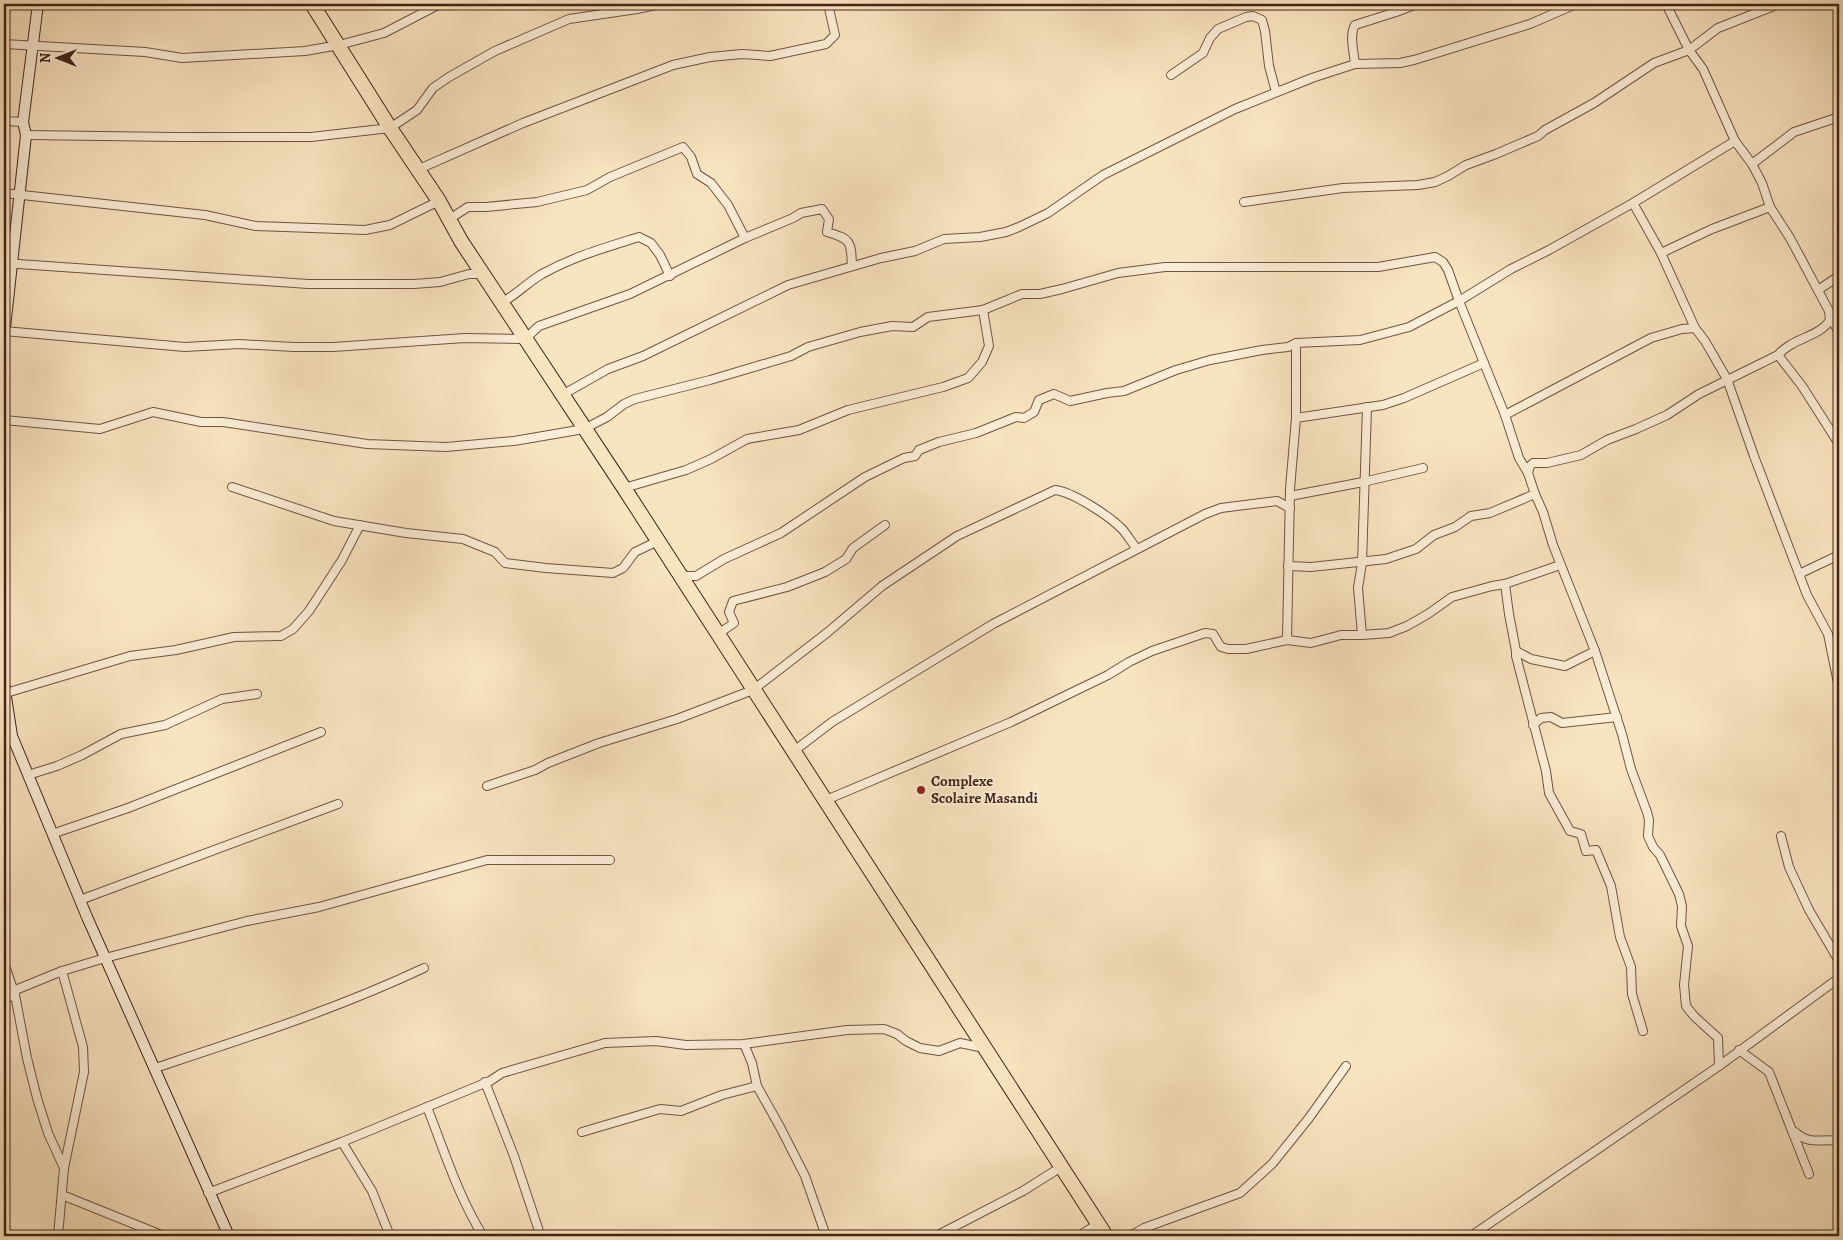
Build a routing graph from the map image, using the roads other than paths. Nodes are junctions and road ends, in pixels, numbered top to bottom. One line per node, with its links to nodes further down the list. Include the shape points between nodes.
1 (38, 4): 11 (street)
2 (312, 4): 12 (highway)
3 (440, 4): 12 (street, via 384,33)
4 (661, 4): 20 (street, via 569,19 496,51 449,76 433,88 417,110)
5 (828, 4): 24 (street, via 835,35 826,44 770,56 742,54 673,65 523,123)
6 (1416, 4): 14 (street, via 1355,25 1352,29)
7 (1576, 4): 14 (street, via 1530,24 1414,60)
8 (1666, 4): 13 (street)
9 (1779, 4): 13 (street, via 1718,28)
10 (4, 44): 11 (street)
11 (33, 46): 12 (street, via 145,52 182,58); 19 (street)
12 (339, 46): 20 (highway)
13 (1690, 50): 22 (street, via 1703,69); 28 (street, via 1654,63 1594,104 1538,136 1466,165 1435,182 1343,188)
14 (1355, 64): 16 (street)
15 (1171, 75): 16 (street, via 1203,53 1218,29 1253,16 1262,20 1264,26)
16 (1276, 92): 35 (street, via 1103,175 1048,214 1019,228 980,237 944,239)
17 (1839, 117): 23 (street, via 1794,132)
18 (4, 121): 19 (street)
19 (23, 122): 21 (street)
20 (390, 128): 21 (street, via 311,137); 24 (highway)
21 (26, 134): 26 (street)
22 (1735, 141): 23 (street); 29 (street)
23 (1752, 164): 30 (street)
24 (419, 169): 27 (highway)
25 (4, 193): 26 (street)
26 (19, 194): 27 (street, via 205,215 256,226 365,230 390,225); 34 (street)
27 (439, 201): 31 (highway)
28 (1244, 202)
29 (1632, 203): 33 (street); 40 (street)
30 (1770, 207): 33 (street); 39 (street)
31 (448, 220): 32 (street, via 468,207 537,202 587,190 683,147 698,174 711,183 728,205); 36 (highway)
32 (745, 238): 35 (street, via 801,213 822,209 829,219 827,232 844,236 848,241); 37 (street)
33 (1661, 253): 44 (street)
34 (8, 264): 36 (street, via 308,284 440,282); 45 (street)
35 (852, 266): 54 (street, via 788,285 643,356 608,369)
36 (476, 270): 41 (highway)
37 (670, 276): 41 (street, via 651,242 639,237 572,258 540,275); 46 (street)
38 (1839, 276): 39 (street)
39 (1818, 290): 43 (street)
40 (1459, 301): 42 (street, via 1446,266 1435,257 1356,268 1155,268 1118,273 1040,294 1022,294); 50 (street, via 1409,327 1373,338); 52 (street)
41 (501, 303): 46 (highway)
42 (983, 310): 59 (street, via 928,318 913,327 892,326 808,346 790,356 635,399); 65 (street, via 989,346 982,362 968,378 848,410 799,430 747,439 686,470)
43 (1830, 316): 47 (street); 51 (street, via 1828,324 1820,330 1798,340)
44 (1695, 328): 53 (street); 56 (street, via 1651,338)
45 (4, 331): 48 (street); 49 (street, via 185,347 239,344 333,347 465,338)
46 (522, 333): 49 (street); 49 (street); 54 (highway)
47 (1839, 333)
48 (4, 337)
49 (508, 339)
50 (1296, 343): 57 (street); 79 (street, via 1210,360 1124,391 1070,401 1054,394 1039,400 1034,412 1024,418 1016,417 976,433 938,442 919,450 915,456 864,477 781,534 724,559)
51 (1778, 355): 53 (street); 60 (street)
52 (1484, 363): 55 (street, via 1404,398); 56 (street)
53 (1727, 379): 62 (street, via 1667,415 1607,440 1581,455 1533,463); 77 (street)
54 (562, 395): 59 (highway)
55 (1367, 406): 57 (street); 63 (street)
56 (1505, 415): 62 (street, via 1519,458)
57 (1296, 418): 67 (street)
58 (4, 420): 59 (street, via 100,429 153,412 201,422 223,422 367,444 446,447 514,442)
59 (584, 429): 65 (highway)
60 (1839, 444)
61 (1423, 468): 63 (street)
62 (1528, 473): 66 (street)
63 (1364, 482): 67 (street); 74 (street)
64 (232, 488): 69 (street)
65 (624, 488): 71 (highway)
66 (1535, 494): 74 (street, via 1490,513 1471,516 1434,535 1416,550); 75 (street, via 1544,512)
67 (1290, 496): 68 (street)
68 (1290, 508): 72 (street, via 1277,501 1221,508); 76 (street)
69 (360, 525): 71 (street, via 463,539 495,552 505,562 613,573 623,568 635,552); 88 (street, via 309,611 293,629 281,636 234,637 130,656)
70 (885, 525): 82 (street, via 853,548 846,559 825,572 787,587 733,601 729,612 734,623)
71 (658, 541): 78 (highway)
72 (1137, 550): 89 (street, via 1122,529 1106,517 1056,490 957,536 882,586); 95 (street, via 993,624 832,722)
73 (1839, 555): 77 (street)
74 (1362, 563): 76 (street); 83 (street, via 1358,588)
75 (1560, 565): 80 (street); 86 (street)
76 (1288, 566): 84 (street)
77 (1799, 574): 87 (street, via 1828,634)
78 (680, 576): 79 (street); 81 (highway)
79 (696, 576): 81 (street)
80 (1505, 584): 83 (street, via 1452,597 1407,626); 85 (street)
81 (691, 593): 82 (highway)
82 (718, 634): 89 (highway)
83 (1362, 635): 84 (street, via 1341,634 1311,643)
84 (1287, 640): 98 (street, via 1246,650 1228,650 1213,634 1205,633 1152,651 1011,722)
85 (1516, 651): 86 (street, via 1531,659 1564,666); 92 (street)
86 (1594, 651): 91 (street)
87 (1839, 688)
88 (5, 689): 94 (street)
89 (753, 690): 95 (highway); 97 (street, via 677,720 599,743)
90 (257, 694): 96 (street, via 222,699 165,725 121,734 82,755)
91 (1617, 717): 92 (street, via 1562,723 1551,717 1542,718); 117 (street, via 1647,812 1648,836 1679,894 1682,906 1681,926 1688,946 1684,985 1686,1006 1718,1038)
92 (1532, 725): 112 (street, via 1550,793 1570,831 1581,834 1586,851 1596,850 1612,886 1620,937 1631,967 1632,994)
93 (321, 732): 100 (street, via 128,808)
94 (8, 737): 96 (street)
95 (794, 751): 98 (highway)
96 (28, 776): 100 (street)
97 (488, 786)
98 (826, 800): 114 (highway)
99 (338, 804): 103 (street)
100 (52, 834): 103 (street)
101 (1781, 836): 105 (street, via 1789,868)
102 (610, 860): 104 (street, via 487,860 319,906)
103 (80, 900): 104 (street)
104 (105, 958): 108 (street); 118 (street)
105 (1839, 961)
106 (4, 962): 110 (street)
107 (424, 968): 118 (street, via 305,1018)
108 (62, 971): 110 (street); 127 (street, via 83,1047 84,1072)
109 (1839, 978): 115 (street)
110 (14, 993): 111 (street); 127 (street, via 37,1098)
111 (4, 1000)
112 (1643, 1031)
113 (744, 1044): 114 (street, via 847,1030 884,1029 920,1048 939,1051 960,1043); 119 (street, via 605,1043 502,1073); 120 (street)
114 (984, 1048): 126 (highway)
115 (1739, 1050): 117 (street); 122 (street, via 1769,1072)
116 (1346, 1066): 141 (street, via 1272,1164 1240,1193)
117 (1719, 1066): 142 (street)
118 (155, 1068): 129 (street)
119 (486, 1082): 121 (street); 137 (street)
120 (757, 1086): 123 (street, via 681,1111 660,1108); 138 (street, via 805,1176)
121 (427, 1107): 125 (street); 136 (street, via 461,1194)
122 (1794, 1131): 124 (street, via 1811,1141); 128 (street)
123 (582, 1132)
124 (1839, 1141)
125 (342, 1142): 129 (street); 135 (street, via 372,1191)
126 (1061, 1167): 131 (highway); 139 (street, via 1023,1191)
127 (64, 1168): 130 (street)
128 (1809, 1174)
129 (208, 1193): 134 (street)
130 (62, 1195): 132 (street); 133 (street)
131 (1102, 1230): 140 (street)
132 (58, 1236)
133 (164, 1236)
134 (228, 1236)
135 (390, 1236)
136 (483, 1236)
137 (543, 1236)
138 (826, 1236)
139 (936, 1236)
140 (1079, 1236)
141 (1130, 1236)
142 (1471, 1236)

